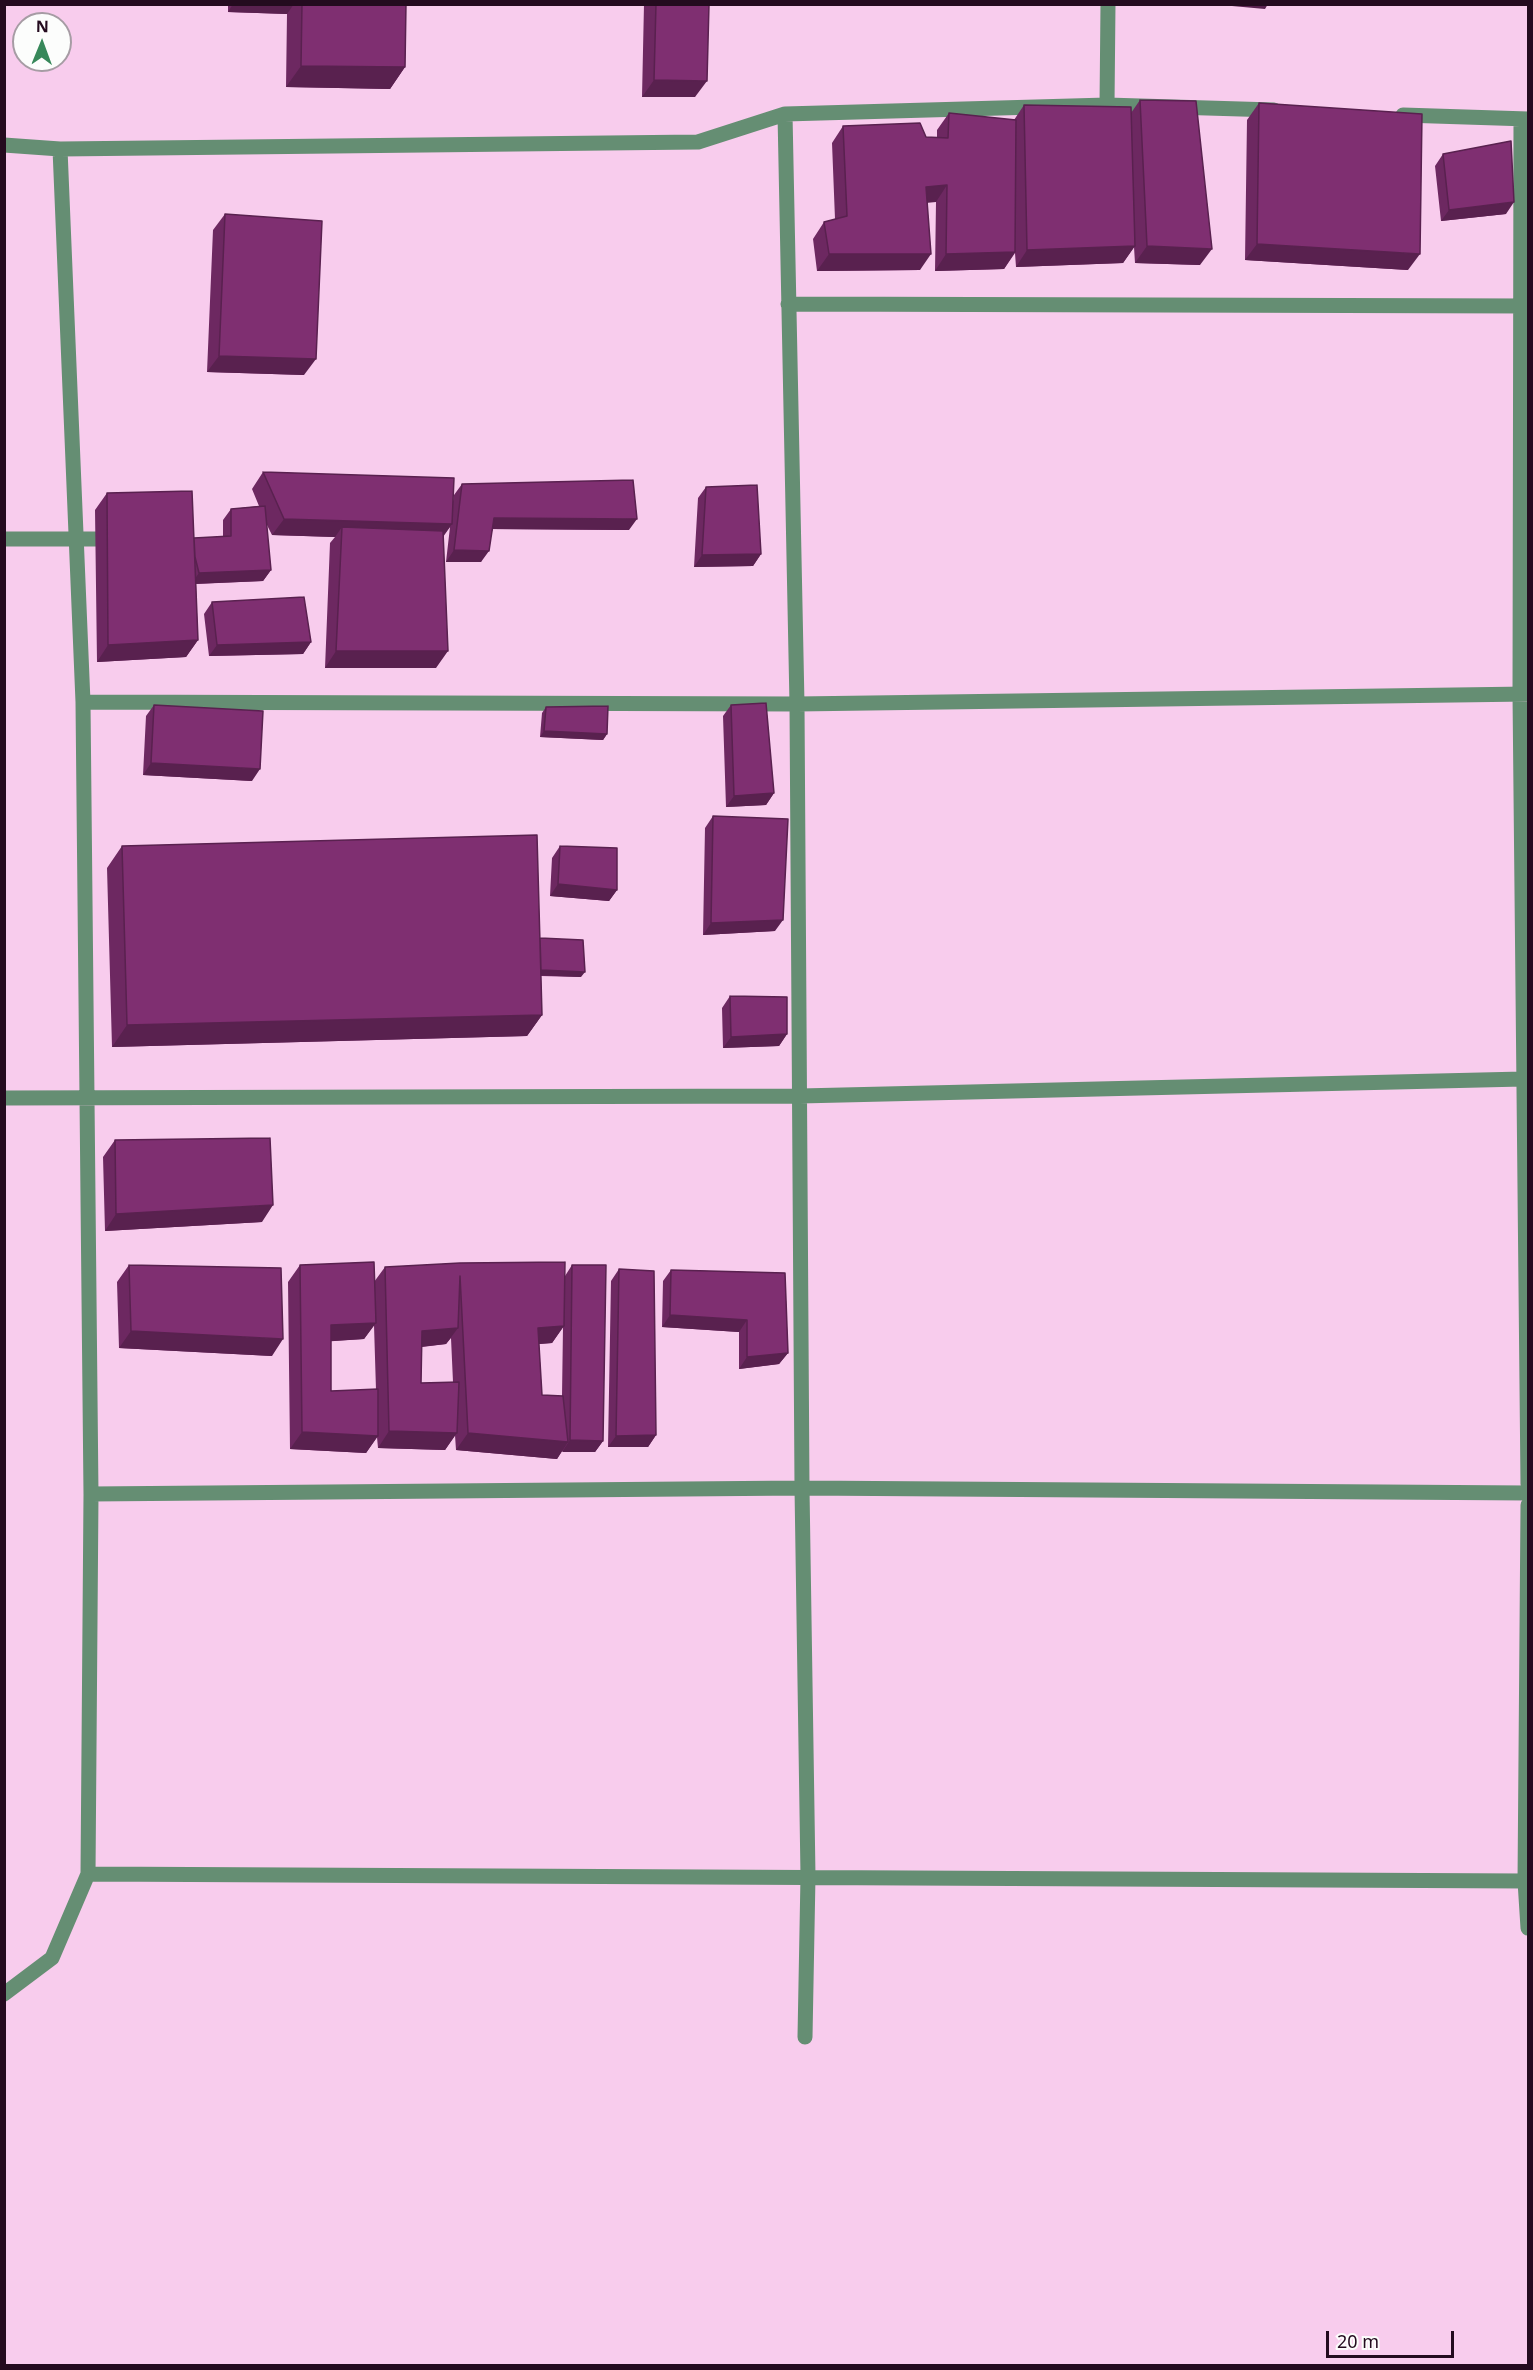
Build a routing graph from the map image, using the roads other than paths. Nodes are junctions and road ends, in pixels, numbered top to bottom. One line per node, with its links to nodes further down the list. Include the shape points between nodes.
1 (1108, 4): 2 (street)
2 (1107, 105): 3 (street); 4 (street)
3 (1284, 111)
4 (785, 114): 8 (street, via 698,141); 9 (street)
5 (1391, 114): 6 (street)
6 (1525, 119): 10 (street)
7 (4, 145): 8 (street)
8 (60, 149): 12 (street)
9 (788, 304): 10 (street); 16 (street)
10 (1525, 306): 14 (street)
11 (4, 538): 12 (street)
12 (76, 538): 13 (street); 15 (street)
13 (133, 540)
14 (1524, 694): 16 (street); 17 (street)
15 (83, 702): 16 (street); 20 (street)
16 (797, 704): 18 (street)
17 (1524, 1079): 18 (street); 21 (street)
18 (800, 1096): 20 (street); 22 (street)
19 (4, 1098): 20 (street)
20 (86, 1098): 24 (street)
21 (1528, 1484)
22 (802, 1488): 23 (street); 24 (street); 27 (street)
23 (1528, 1493)
24 (91, 1494): 26 (street)
25 (1528, 1505): 28 (street)
26 (88, 1874): 27 (street); 30 (street, via 52,1958)
27 (808, 1876): 28 (street); 31 (street)
28 (1525, 1881): 29 (street)
29 (1528, 1928)
30 (4, 1994)
31 (806, 2037)

